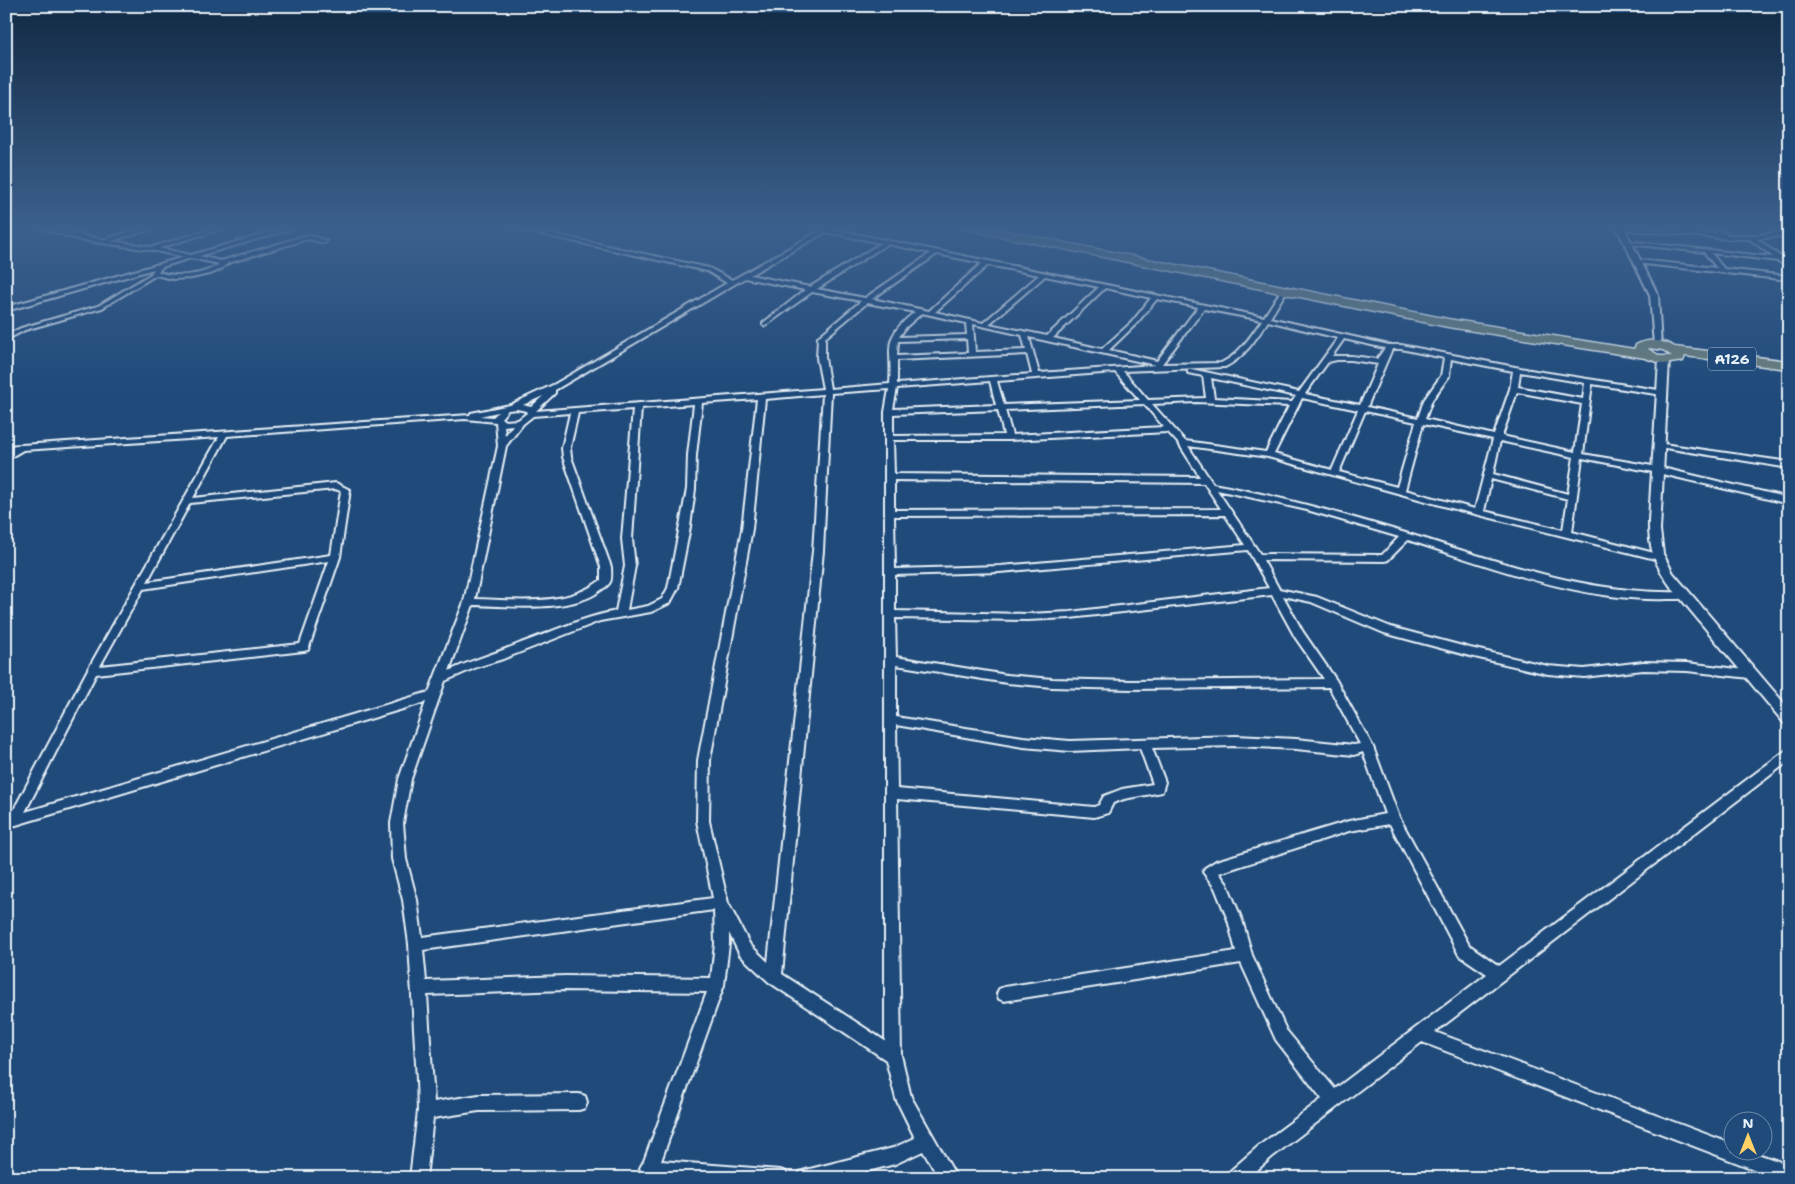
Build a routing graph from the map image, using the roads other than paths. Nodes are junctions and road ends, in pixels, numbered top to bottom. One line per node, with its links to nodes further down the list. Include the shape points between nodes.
1 (105, 281): 21 (street)
2 (142, 281): 31 (street, via 100,307 38,324)
3 (729, 281): 14 (street)
4 (735, 281): 14 (street)
5 (768, 281): 16 (street)
6 (824, 281): 16 (street)
7 (894, 281): 19 (street)
8 (965, 281): 23 (street)
9 (1035, 281): 27 (street)
10 (1080, 281): 15 (street)
11 (1240, 281): 17 (highway, A126)
12 (1264, 281): 37 (highway, A126, via 1472,323)
13 (1647, 281): 34 (street, via 1654,295)
14 (732, 283): 55 (street)
15 (1104, 286): 18 (street); 33 (street)
16 (810, 290): 19 (street); 26 (street)
17 (1284, 290): 24 (street); 37 (highway, A126, via 1474,328)
18 (1156, 296): 20 (street); 36 (street, via 1134,323)
19 (865, 301): 22 (street); 58 (street, via 822,337 821,358)
20 (1203, 306): 24 (street); 44 (street)
21 (6, 309)
22 (921, 311): 23 (street); 32 (street, via 906,323)
23 (930, 313): 25 (street)
24 (1266, 319): 30 (street); 46 (street, via 1228,364)
25 (969, 322): 27 (street); 29 (street)
26 (765, 324)
27 (984, 325): 28 (street)
28 (1025, 334): 33 (street); 38 (street)
29 (970, 337): 32 (street); 39 (street)
30 (1342, 337): 35 (street); 43 (street)
31 (6, 338)
32 (895, 339): 42 (street)
33 (1048, 339): 36 (street)
34 (1658, 345): 37 (highway, A126, via 1647,344); 41 (highway, A126)
35 (1389, 347): 40 (street); 43 (street, via 1379,362 1334,357); 70 (street)
36 (1104, 351): 44 (street)
37 (1644, 351): 41 (highway, A126)
38 (1030, 352): 39 (street); 52 (street)
39 (972, 354): 42 (street)
40 (1448, 357): 49 (street); 77 (street, via 1445,376 1428,400)
41 (1672, 357): 45 (highway, A126); 50 (highway, A126); 59 (street)
42 (892, 358): 56 (street)
43 (1324, 361): 60 (street)
44 (1160, 363): 46 (street)
45 (1789, 365)
46 (1174, 366): 47 (street)
47 (1148, 367): 48 (street); 51 (street)
48 (1117, 369): 52 (street); 64 (street)
49 (1517, 370): 54 (street); 57 (street)
50 (1789, 371)
51 (1207, 374): 60 (street); 62 (street)
52 (1036, 376): 53 (street)
53 (993, 379): 56 (street); 68 (street)
54 (1589, 381): 59 (street); 65 (street)
55 (558, 386): 69 (street); 73 (street)
56 (892, 386): 58 (street); 72 (street)
57 (1514, 389): 65 (street); 82 (street)
58 (827, 392): 61 (street); 137 (street, via 818,551)
59 (1662, 393): 84 (street)
60 (1300, 396): 66 (street); 70 (street)
61 (761, 397): 63 (street); 133 (street, via 747,530 704,760 703,821)
62 (1210, 400): 64 (street); 66 (street)
63 (698, 402): 67 (street); 117 (street, via 691,489 673,588 666,601 651,609)
64 (1146, 402): 68 (street); 78 (street)
65 (1586, 402): 89 (street)
66 (1294, 404): 88 (street)
67 (637, 406): 71 (street); 117 (street, via 627,539 630,566)
68 (1001, 408): 72 (street); 81 (street)
69 (507, 409): 73 (street, via 521,407); 74 (street); 75 (street, via 497,415)
70 (1361, 409): 77 (street); 93 (street)
71 (574, 411): 73 (street); 116 (street, via 567,457 606,567 606,581 585,595 560,601)
72 (889, 412): 80 (street)
73 (531, 413): 76 (street)
74 (465, 417): 75 (street); 79 (street)
75 (498, 421): 76 (street, via 508,424); 85 (street)
76 (520, 422): 85 (street)
77 (1420, 422): 82 (street); 97 (street)
78 (1170, 429): 81 (street); 83 (street)
79 (225, 433): 86 (street); 101 (street)
80 (889, 438): 81 (street); 95 (street)
81 (1009, 438)
82 (1497, 438): 89 (street); 94 (street)
83 (1182, 443): 88 (street); 96 (street)
84 (1659, 445): 91 (street); 92 (street)
85 (502, 446): 116 (street)
86 (23, 448): 87 (street); 90 (street)
87 (6, 449)
88 (1269, 454): 93 (street)
89 (1577, 455): 92 (street); 100 (street)
90 (6, 458)
91 (1789, 465)
92 (1658, 470): 98 (street); 111 (street, via 1655,535)
93 (1335, 472): 97 (street)
94 (1488, 475): 100 (street); 104 (street)
95 (890, 477): 96 (street); 105 (street)
96 (1210, 483): 103 (street); 107 (street, via 1304,506)
97 (1400, 491): 104 (street)
98 (1769, 495): 99 (street); 102 (street)
99 (1789, 496)
100 (1572, 497): 106 (street)
101 (187, 501): 109 (street, via 336,486 346,490); 113 (street)
102 (1789, 501)
103 (1229, 512): 105 (street); 108 (street)
104 (1479, 512): 106 (street)
105 (890, 513): 112 (street)
106 (1567, 534): 111 (street)
107 (1406, 537): 110 (street, via 1385,558); 115 (street, via 1564,584 1659,597)
108 (1252, 547): 110 (street); 112 (street, via 1000,569)
109 (335, 557): 113 (street); 120 (street, via 304,647)
110 (1257, 557): 114 (street)
111 (1659, 557): 115 (street)
112 (890, 572): 118 (street)
113 (140, 586): 120 (street)
114 (1275, 591): 118 (street, via 1070,615); 121 (street, via 1313,599 1388,630 1548,670 1584,673 1643,666 1687,667); 123 (street)
115 (1684, 595): 121 (street)
116 (469, 602): 122 (street)
117 (621, 613): 122 (street, via 598,618)
118 (891, 614): 119 (street)
119 (891, 660): 123 (street, via 1007,680 1052,683); 126 (street)
120 (92, 671): 132 (street)
121 (1751, 675): 125 (street)
122 (440, 679): 124 (street)
123 (1332, 683): 128 (street)
124 (434, 694): 132 (street); 134 (street, via 405,779 397,823 399,859 410,900)
125 (1789, 719)
126 (892, 720): 127 (street, via 1022,742 1070,746); 130 (street)
127 (1144, 744): 128 (street, via 1236,741 1354,750); 130 (street, via 1160,782 1158,788 1122,794 1108,800 1104,809 1094,812)
128 (1367, 748): 131 (street)
129 (1789, 754): 136 (street)
130 (892, 794): 142 (street)
131 (1393, 818): 135 (street, via 1349,826 1216,867 1210,872 1220,884 1235,920); 136 (street, via 1464,950)
132 (10, 822)
133 (721, 903): 134 (street); 137 (street, via 745,950); 138 (street, via 722,944)
134 (416, 944): 139 (street)
135 (1245, 956): 140 (street); 143 (street, via 1281,1035)
136 (1499, 974): 141 (street)
137 (774, 977): 142 (street)
138 (717, 985): 139 (street, via 565,983); 147 (street)
139 (420, 988): 145 (street)
140 (1004, 994)
141 (1420, 1034): 143 (street); 148 (street)
142 (893, 1055): 146 (street, via 904,1099)
143 (1333, 1100): 153 (street)
144 (578, 1102): 145 (street, via 479,1103)
145 (426, 1110): 149 (street)
146 (926, 1142): 151 (street, via 896,1156); 152 (street)
147 (647, 1173): 150 (street)
148 (1789, 1174)
149 (418, 1178)
150 (780, 1178)
151 (806, 1178)
152 (949, 1178)
153 (1234, 1178)

